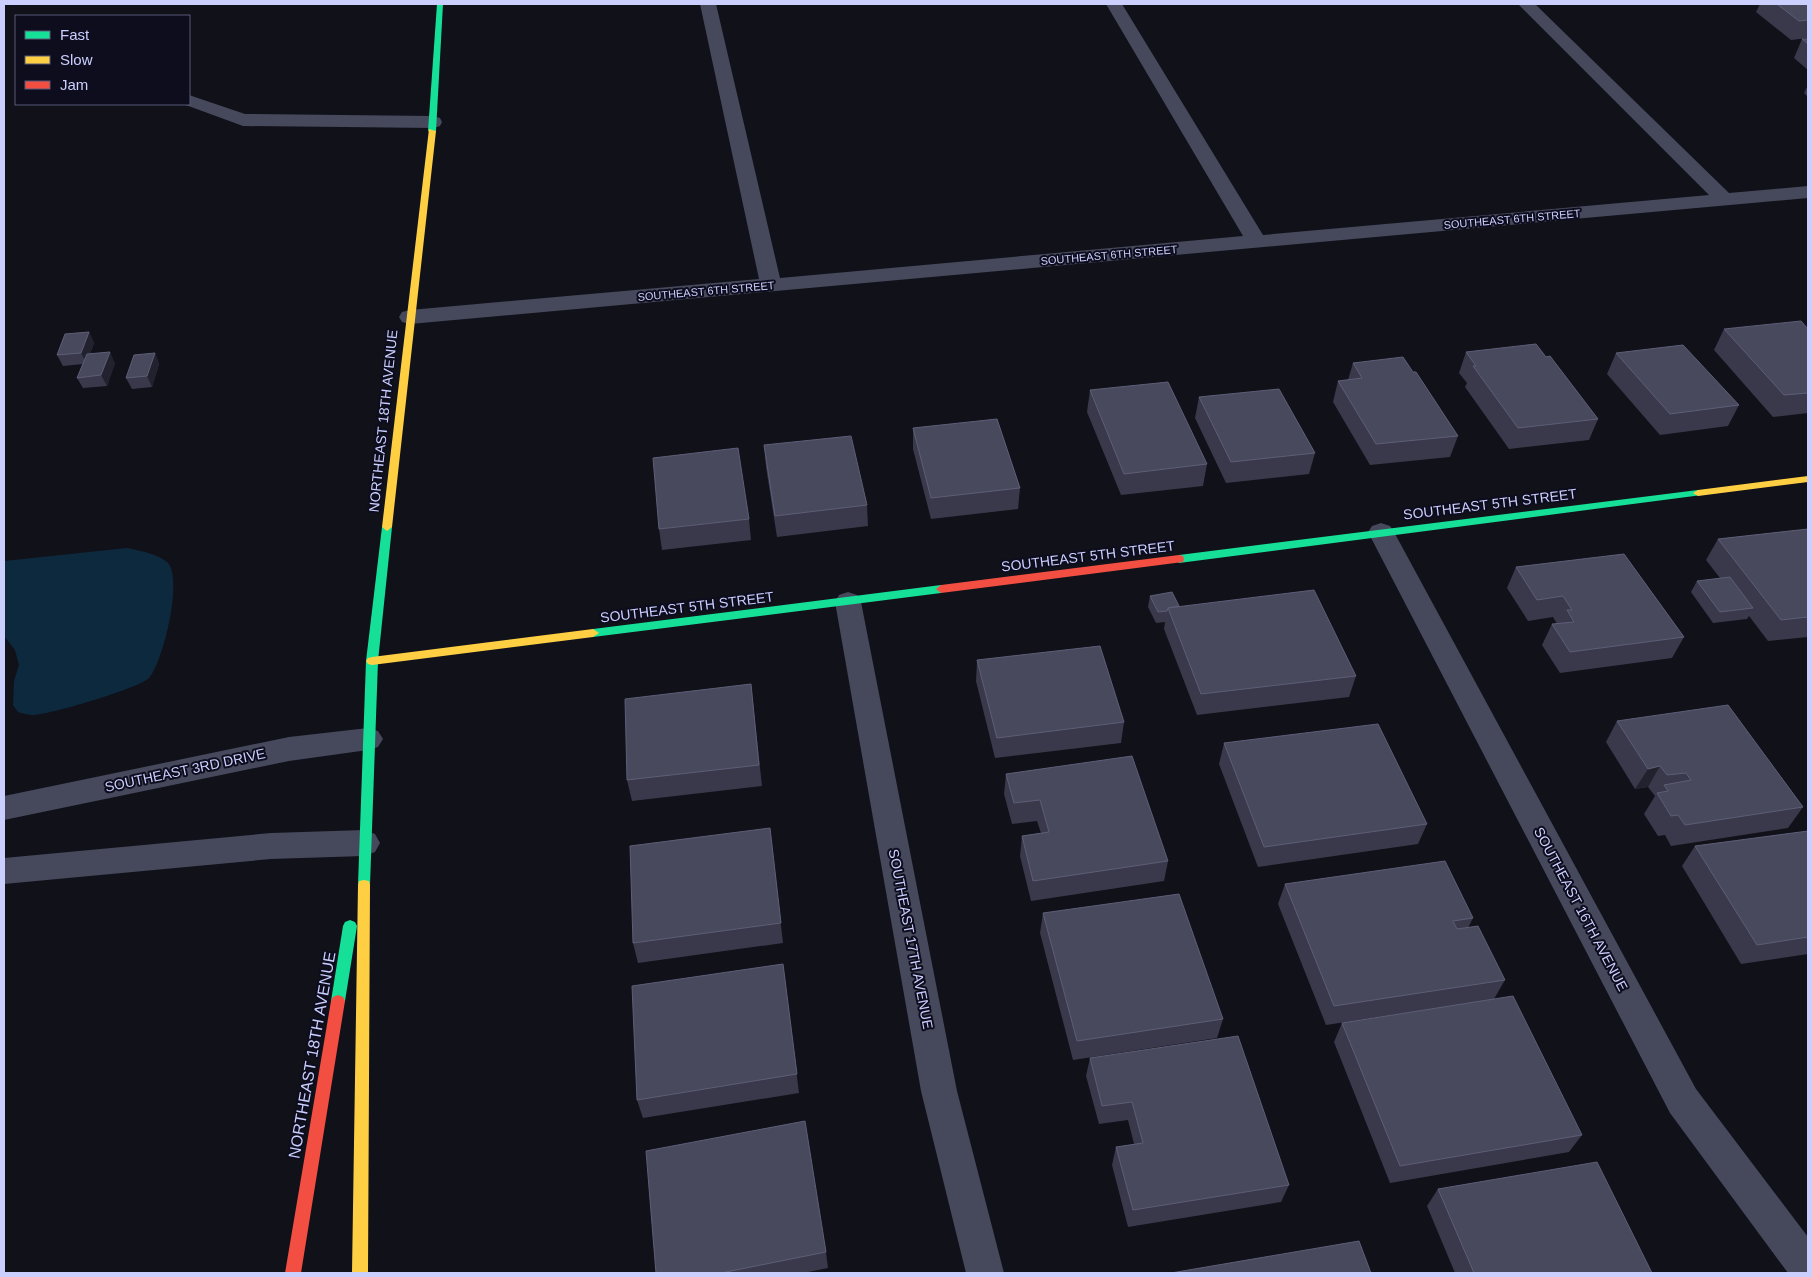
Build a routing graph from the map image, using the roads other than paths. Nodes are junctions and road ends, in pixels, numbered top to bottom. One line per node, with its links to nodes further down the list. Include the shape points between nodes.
1 (440, 4): 6 (street, NORTHEAST 18TH AVENUE)
2 (708, 4): 10 (street)
3 (1114, 4): 9 (street)
4 (1526, 4): 8 (street)
5 (190, 100): 6 (street, via 243,120)
6 (433, 122): 11 (street, NORTHEAST 18TH AVENUE)
7 (1808, 192): 8 (street, SOUTHEAST 6TH STREET)
8 (1724, 199): 9 (street, SOUTHEAST 6TH STREET)
9 (1257, 242): 10 (street, SOUTHEAST 6TH STREET)
10 (771, 285): 11 (street, SOUTHEAST 6TH STREET)
11 (410, 317): 15 (street, NORTHEAST 18TH AVENUE)
12 (1808, 479): 13 (street, SOUTHEAST 5TH STREET)
13 (1381, 532): 14 (street, SOUTHEAST 5TH STREET); 20 (street, SOUTHEAST 16TH AVENUE, via 1682,1100)
14 (848, 602): 15 (street, SOUTHEAST 5TH STREET); 23 (street, SOUTHEAST 17TH AVENUE, via 939,1090)
15 (372, 661): 16 (street, NORTHEAST 18TH AVENUE)
16 (368, 739): 17 (street, SOUTHEAST 3RD DRIVE, via 289,749); 18 (street, NORTHEAST 18TH AVENUE)
17 (4, 808)
18 (364, 843): 19 (street, via 271,846); 21 (street, NORTHEAST 18TH AVENUE); 22 (street, NORTHEAST 18TH AVENUE)
19 (4, 871)
20 (1808, 1268)
21 (293, 1273)
22 (360, 1273)
23 (985, 1273)

